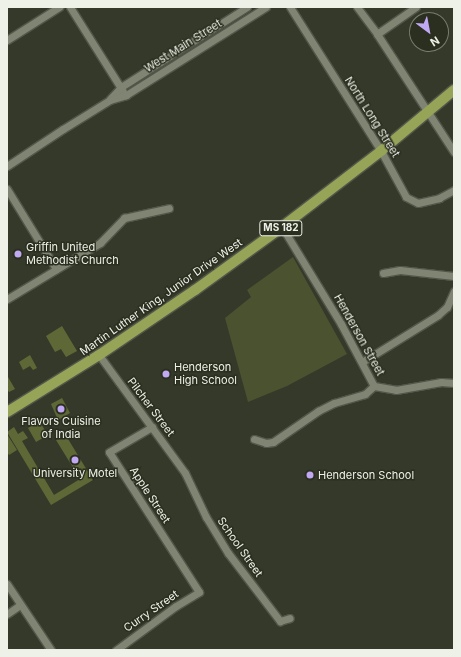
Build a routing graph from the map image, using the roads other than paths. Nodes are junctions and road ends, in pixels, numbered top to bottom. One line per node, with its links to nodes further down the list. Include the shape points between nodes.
1 (60, 7): 9 (street)
2 (70, 7): 10 (street)
3 (247, 7): 10 (street, West Main Street)
4 (266, 7): 12 (street, West Main Street)
5 (290, 7): 15 (street, North Long Street)
6 (357, 7): 8 (street)
7 (416, 7): 8 (street)
8 (377, 34): 14 (street)
9 (7, 40)
10 (121, 88): 12 (street); 13 (street, West Main Street)
11 (454, 90): 14 (main road, Martin Luther King, Junior Drive West / MS 182)
12 (126, 95): 13 (street, West Main Street)
13 (110, 100): 17 (street, West Main Street)
14 (427, 113): 15 (main road, Martin Luther King, Junior Drive West / MS 182); 16 (street)
15 (381, 151): 19 (street, North Long Street, via 406,196 418,203 439,198); 21 (main road, Martin Luther King, Junior Drive West / MS 182)
16 (454, 152)
17 (7, 166)
18 (7, 189): 22 (street)
19 (454, 190)
20 (169, 208): 22 (street, via 124,218 100,243)
21 (282, 227): 27 (main road, Martin Luther King, Junior Drive West / MS 182); 28 (street, Henderson Street)
22 (56, 269): 26 (street)
23 (383, 273): 24 (street, via 400,270)
24 (454, 276)
25 (454, 290): 28 (street, via 447,307 438,315)
26 (7, 299)
27 (99, 355): 31 (main road, Martin Luther King, Junior Drive West / MS 182); 32 (street, Pilcher Street)
28 (362, 362): 30 (street, Henderson Street)
29 (454, 383): 30 (street, Henderson Street, via 441,382 396,390)
30 (374, 386): 33 (street, via 365,394 334,403 318,411 273,442 266,443)
31 (7, 412)
32 (152, 427): 34 (street, Pilcher Street); 36 (street, Apple Street, via 109,452)
33 (254, 439)
34 (185, 472): 39 (street, School Street, via 206,518 228,553 280,621)
35 (7, 584): 37 (street)
36 (199, 592): 41 (street, Curry Street)
37 (20, 605): 38 (street); 40 (street)
38 (7, 614)
39 (290, 618)
40 (51, 650)
41 (116, 650)

